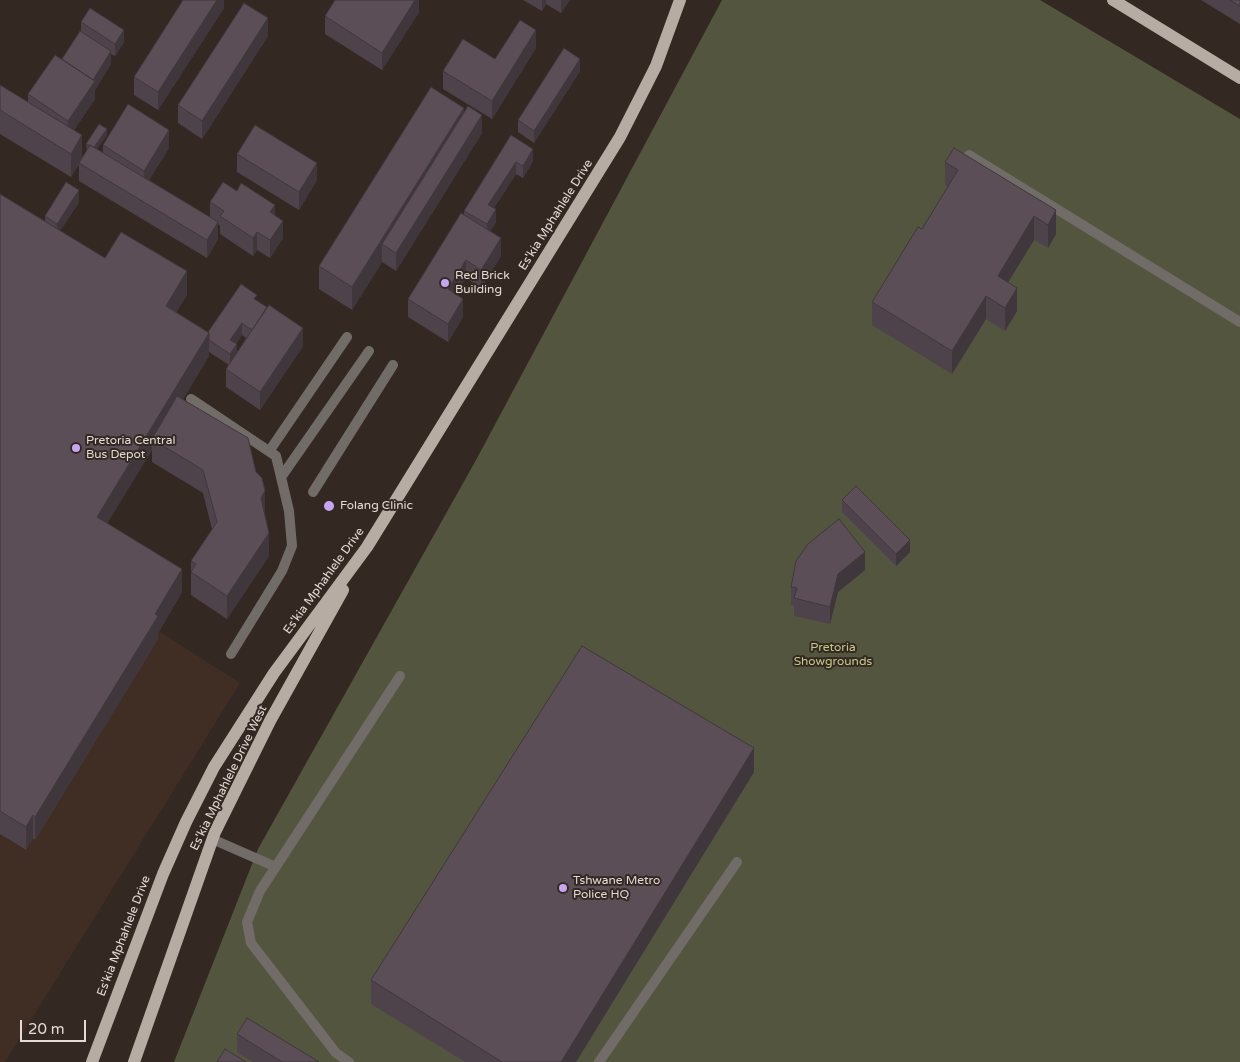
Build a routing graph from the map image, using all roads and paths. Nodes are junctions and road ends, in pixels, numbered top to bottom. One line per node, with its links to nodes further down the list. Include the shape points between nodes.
1 (681, 0): 13 (main road, Es'kia Mphahlele Drive, via 656,66 620,137)
2 (1113, 0): 3 (main road)
3 (1240, 78)
4 (969, 155): 5 (lane)
5 (1240, 322)
6 (347, 337): 10 (lane)
7 (369, 351): 11 (lane)
8 (393, 365): 12 (lane)
9 (191, 399): 10 (lane)
10 (270, 450): 11 (lane, via 276,456)
11 (282, 476): 14 (lane, via 292,546 282,571)
12 (313, 492)
13 (367, 547): 16 (main road, Es'kia Mphahlele Drive West, via 270,722); 19 (main road, Es'kia Mphahlele Drive, via 274,673 214,767 163,874)
14 (231, 654)
15 (400, 676): 18 (lane)
16 (212, 840): 18 (lane); 20 (main road, Es'kia Mphahlele Drive West)
17 (737, 862): 22 (lane)
18 (276, 867): 21 (lane, via 247,922 251,943 336,1053)
19 (92, 1062)
20 (134, 1062)
21 (349, 1062)
22 (599, 1062)

